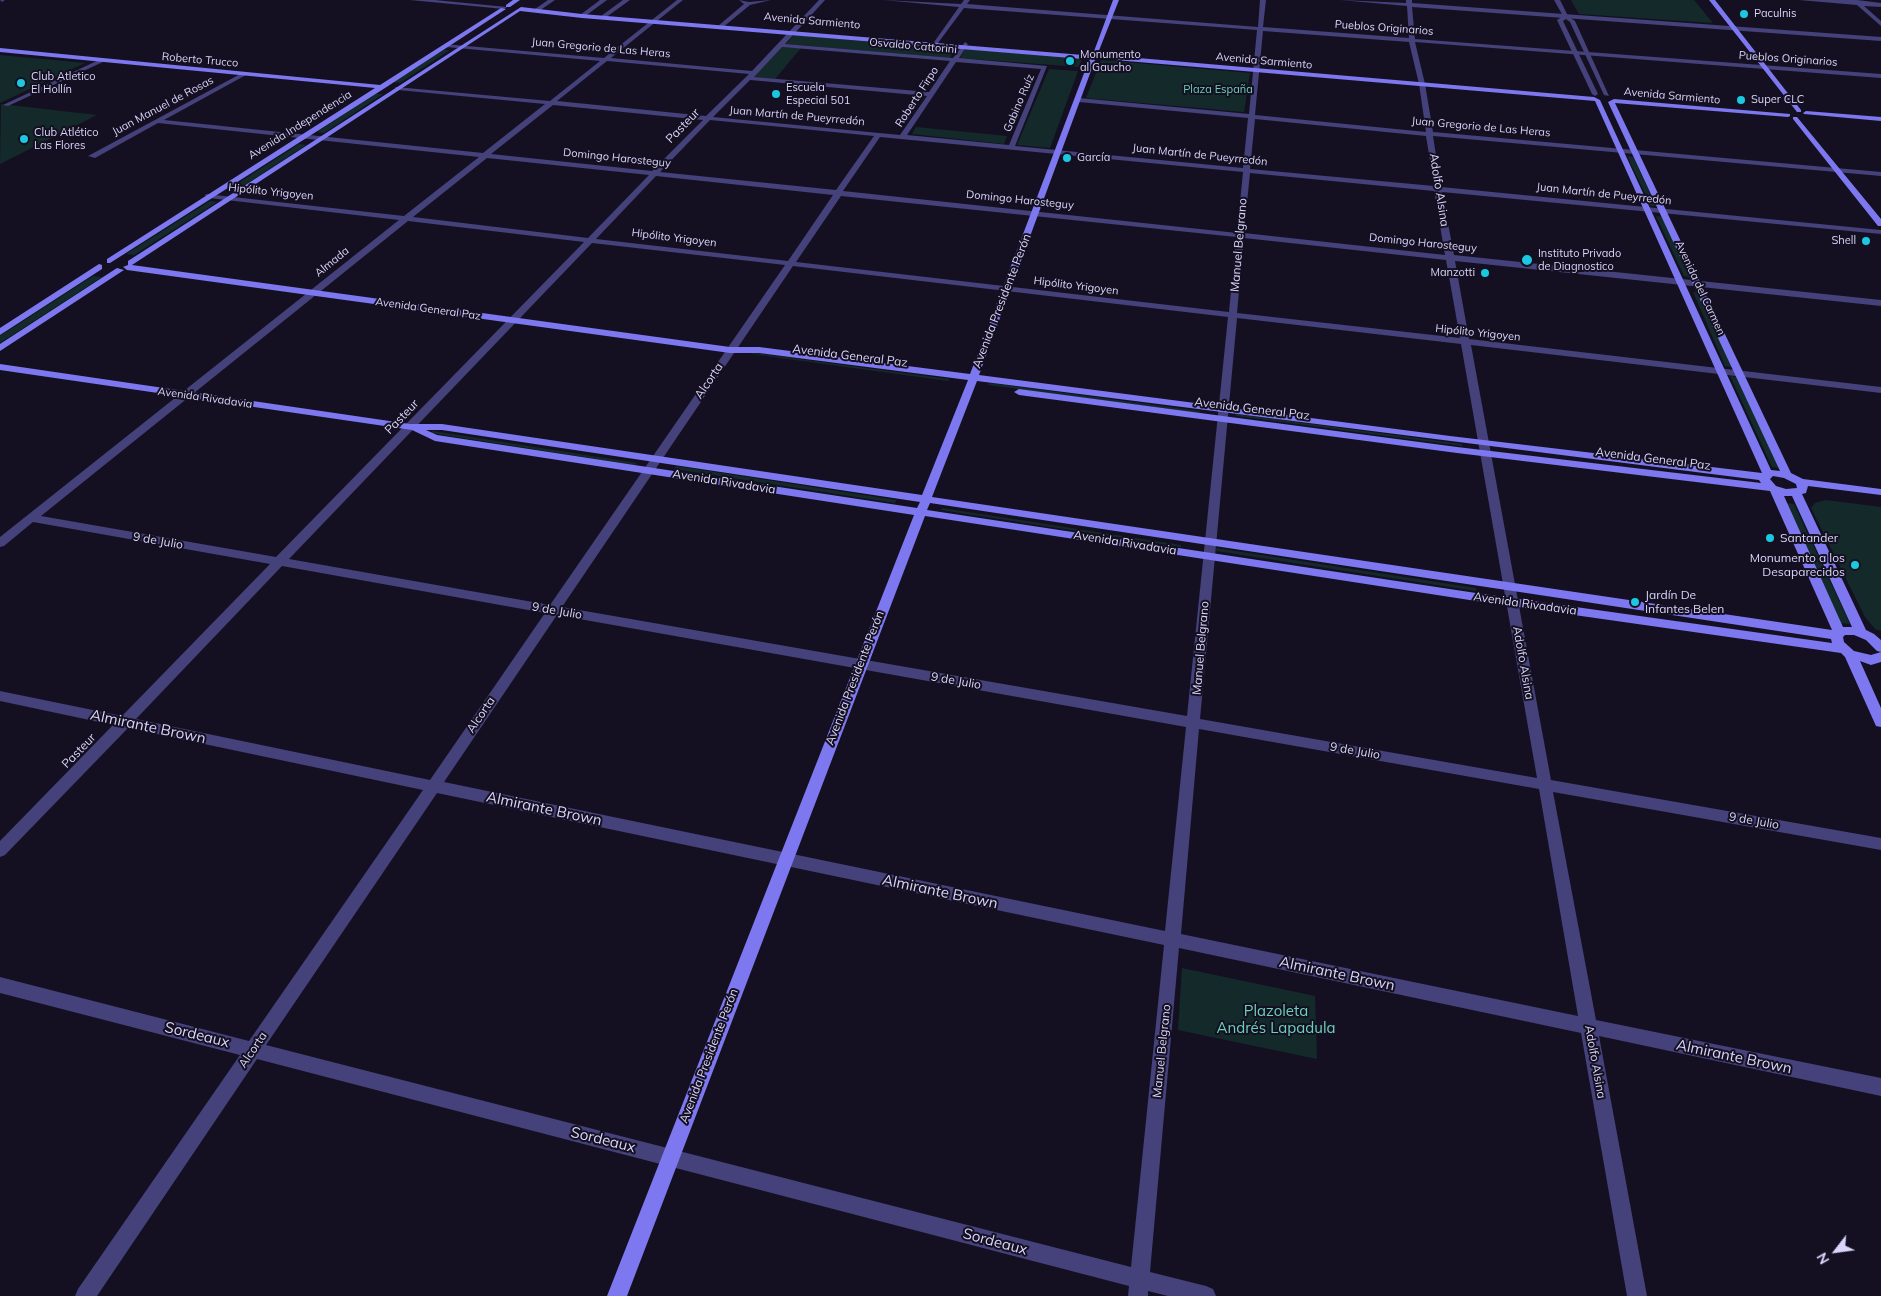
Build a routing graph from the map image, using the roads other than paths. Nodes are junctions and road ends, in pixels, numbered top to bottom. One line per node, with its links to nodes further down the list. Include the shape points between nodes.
1 (413, 0): 23 (street)
2 (517, 0): 23 (main road, Avenida Independencia)
3 (552, 0): 25 (street)
4 (604, 0): 26 (street)
5 (627, 0): 27 (street)
6 (680, 0): 30 (street, Almada)
7 (768, 0): 18 (street)
8 (822, 0): 36 (street, Pasteur)
9 (886, 0): 22 (street, Pueblos Originarios)
10 (967, 0): 22 (street)
11 (1116, 0): 28 (main road, Avenida Presidente Perón)
12 (1263, 0): 33 (street, Manuel Belgrano)
13 (1343, 0): 20 (street)
14 (1557, 0): 29 (street, Avenida del Carmen)
15 (1704, 0): 34 (main road)
16 (1712, 0): 35 (main road)
17 (1802, 0): 19 (street)
18 (745, 2): 32 (street)
19 (1858, 2): 21 (street); 31 (street)
20 (1409, 3): 29 (street); 38 (street, Adolfo Alsina)
21 (1881, 5)
22 (962, 6): 28 (street, Pueblos Originarios); 39 (street)
23 (505, 7): 24 (main road, Avenida Sarmiento); 40 (main road, Avenida Independencia)
24 (522, 7): 25 (main road, Avenida Sarmiento); 42 (main road, Avenida Independencia)
25 (537, 10): 26 (main road, Avenida Sarmiento)
26 (584, 14): 27 (main road, Avenida Sarmiento)
27 (605, 16): 30 (main road, Avenida Sarmiento)
28 (1109, 17): 33 (street, Pueblos Originarios); 47 (main road, Avenida Presidente Perón)
29 (1566, 17): 34 (street); 45 (street, Avenida del Carmen, via 1560,20); 46 (street, Avenida del Carmen, via 1572,21)
30 (654, 20): 32 (main road, Avenida Sarmiento); 48 (street, Almada)
31 (1881, 24)
32 (722, 25): 36 (main road, Avenida Sarmiento)
33 (1260, 28): 38 (street, Pueblos Originarios); 54 (street, Manuel Belgrano)
34 (1725, 28): 35 (street); 51 (main road)
35 (1735, 29): 37 (street); 53 (main road)
36 (792, 31): 39 (main road, Avenida Sarmiento); 41 (street, Pasteur)
37 (1881, 39)
38 (1412, 40): 45 (street, Pueblos Originarios); 58 (street, Adolfo Alsina)
39 (936, 43): 43 (main road, Avenida Sarmiento)
40 (446, 45): 42 (street, Juan Gregorio de Las Heras); 59 (main road, Avenida Independencia)
41 (779, 45): 49 (street, Osvaldo Cattorini); 56 (street, Pasteur)
42 (462, 46): 48 (street, Juan Gregorio de Las Heras); 60 (main road, Avenida Independencia)
43 (964, 46): 47 (main road, Avenida Sarmiento); 49 (street, Roberto Firpo)
44 (0, 50): 50 (main road, Roberto Trucco)
45 (1575, 52): 46 (street, Pueblos Originarios); 62 (street, Avenida del Carmen)
46 (1587, 53): 51 (street, Pueblos Originarios); 63 (street, Avenida del Carmen)
47 (1092, 56): 54 (main road, Avenida Sarmiento); 64 (main road, Avenida Presidente Perón)
48 (603, 59): 56 (street, Juan Gregorio de Las Heras); 65 (street, Almada)
49 (954, 59): 52 (street, Osvaldo Cattorini); 61 (street, Roberto Firpo)
50 (102, 60): 55 (main road, Roberto Trucco); 66 (street)
51 (1754, 66): 53 (street, Pueblos Originarios); 67 (main road)
52 (1045, 67): 79 (street, Gabino Ruíz)
53 (1765, 67): 57 (street, Pueblos Originarios); 68 (main road)
54 (1257, 70): 58 (main road, Avenida Sarmiento); 69 (street, Manuel Belgrano)
55 (244, 74): 59 (main road, Roberto Trucco); 72 (street, Juan Manuel de Rosas)
56 (751, 75): 61 (street, Juan Gregorio de Las Heras); 70 (street, Pasteur)
57 (1881, 76)
58 (1422, 84): 62 (main road, Avenida Sarmiento); 74 (street, Adolfo Alsina)
59 (380, 87): 60 (main road, Roberto Trucco); 76 (main road, Avenida Independencia)
60 (398, 88): 65 (street, Juan Martín de Pueyrredón); 78 (main road, Avenida Independencia)
61 (930, 94): 77 (street, Roberto Firpo)
62 (1595, 97): 63 (main road, Avenida Sarmiento); 80 (main road, Avenida del Carmen)
63 (1611, 99): 67 (main road, Avenida Sarmiento); 81 (main road, Avenida del Carmen)
64 (1079, 100): 69 (street, Juan Gregorio de Las Heras); 82 (main road, Avenida Presidente Perón)
65 (548, 103): 70 (street, Juan Martín de Pueyrredón); 83 (street, Almada)
66 (6, 105)
67 (1789, 113): 68 (main road, Avenida Sarmiento); 85 (main road)
68 (1805, 115): 71 (main road); 73 (main road); 87 (main road)
69 (1252, 116): 74 (street, Juan Gregorio de Las Heras); 86 (street, Manuel Belgrano)
70 (707, 119): 75 (street, Juan Martín de Pueyrredón); 88 (street, Pasteur)
71 (1881, 119)
72 (156, 121): 76 (street, Domingo Harosteguy); 84 (street, Juan Manuel de Rosas)
73 (1881, 123)
74 (1430, 134): 80 (street, Juan Gregorio de Las Heras); 90 (street, Adolfo Alsina)
75 (878, 135): 77 (street, Juan Martín de Pueyrredón); 91 (street, Alcorta)
76 (303, 136): 78 (street, Domingo Harosteguy); 92 (main road, Avenida Independencia)
77 (903, 136): 79 (street, Juan Martín de Pueyrredón)
78 (323, 138): 83 (street, Domingo Harosteguy); 93 (main road, Avenida Independencia)
79 (1011, 148): 82 (street, Juan Martín de Pueyrredón)
80 (1620, 151): 81 (street, Juan Gregorio de Las Heras); 94 (main road, Avenida del Carmen)
81 (1635, 152): 85 (street, Juan Gregorio de Las Heras); 95 (main road, Avenida del Carmen)
82 (1058, 153): 86 (street, Juan Martín de Pueyrredón); 97 (main road, Avenida Presidente Perón)
83 (484, 155): 88 (street, Domingo Harosteguy); 98 (street, Almada)
84 (92, 156)
85 (1836, 170): 87 (street, Juan Gregorio de Las Heras); 99 (main road)
86 (1246, 171): 90 (street, Juan Martín de Pueyrredón); 101 (street, Manuel Belgrano)
87 (1847, 171): 89 (street, Juan Gregorio de Las Heras); 96 (main road)
88 (655, 173): 91 (street, Domingo Harosteguy); 102 (street, Pasteur)
89 (1881, 174)
90 (1438, 190): 94 (street, Juan Martín de Pueyrredón); 103 (street, Adolfo Alsina)
91 (838, 192): 97 (street, Domingo Harosteguy); 105 (street, Alcorta)
92 (209, 196): 93 (street, Hipólito Yrigoyen); 104 (main road, Avenida Independencia)
93 (230, 198): 98 (street, Hipólito Yrigoyen); 107 (main road, Avenida Independencia)
94 (1647, 210): 95 (street, Juan Martín de Pueyrredón); 108 (main road, Avenida del Carmen)
95 (1663, 211): 100 (street, Juan Martín de Pueyrredón); 109 (main road, Avenida del Carmen)
96 (1881, 211)
97 (1035, 213): 101 (street, Domingo Harosteguy); 110 (main road, Avenida Presidente Perón)
98 (405, 218): 102 (street, Hipólito Yrigoyen); 111 (street, Almada)
99 (1881, 224)
100 (1881, 232)
101 (1240, 235): 103 (street, Domingo Harosteguy); 113 (street, Manuel Belgrano)
102 (590, 240): 105 (street, Hipólito Yrigoyen); 114 (street, Pasteur)
103 (1450, 258): 108 (street, Domingo Harosteguy); 116 (street, Adolfo Alsina)
104 (110, 261): 106 (main road, Avenida Independencia); 107 (main road, via 127,259)
105 (790, 264): 110 (street, Hipólito Yrigoyen); 118 (street, Alcorta)
106 (100, 267): 107 (main road, via 103,272); 115 (main road)
107 (126, 267): 111 (main road, Avenida General Paz); 117 (main road, Avenida Independencia)
108 (1681, 282): 109 (street, Domingo Harosteguy); 120 (main road, Avenida del Carmen)
109 (1698, 284): 112 (street, Domingo Harosteguy); 121 (main road, Avenida del Carmen)
110 (1006, 289): 113 (street, Hipólito Yrigoyen); 122 (main road, Avenida Presidente Perón)
111 (311, 294): 114 (main road, Avenida General Paz); 124 (street, Almada)
112 (1881, 303)
113 (1233, 316): 116 (street, Hipólito Yrigoyen); 125 (street, Manuel Belgrano)
114 (512, 321): 118 (main road, Avenida General Paz); 126 (street, Pasteur)
115 (0, 332)
116 (1466, 343): 120 (street, Hipólito Yrigoyen); 127 (street, Adolfo Alsina)
117 (0, 348)
118 (730, 350): 122 (main road, Avenida General Paz, via 751,357); 128 (street, Alcorta)
119 (0, 367): 124 (main road, Avenida Rivadavia)
120 (1721, 371): 121 (street, Hipólito Yrigoyen); 130 (main road, Avenida del Carmen)
121 (1740, 374): 123 (street, Hipólito Yrigoyen); 129 (main road, Avenida del Carmen)
122 (970, 382): 125 (main road, Avenida General Paz); 135 (main road, Avenida Presidente Perón)
123 (1881, 390)
124 (186, 395): 126 (main road, Avenida Rivadavia); 136 (street, Almada)
125 (1223, 414): 127 (main road, Avenida General Paz); 137 (street, Manuel Belgrano)
126 (410, 427): 128 (main road, Avenida Rivadavia, via 435,438); 140 (street, Pasteur)
127 (1486, 448): 130 (main road, Avenida General Paz); 131 (main road, Avenida General Paz); 141 (street, Adolfo Alsina)
128 (652, 465): 135 (main road, Avenida Rivadavia); 142 (street, Alcorta)
129 (1787, 475): 130 (main road, Avenida General Paz); 132 (main road)
130 (1767, 476): 131 (main road, Avenida del Carmen, via 1764,480)
131 (1773, 488): 132 (main road, Avenida General Paz); 143 (main road)
132 (1799, 489): 133 (main road); 134 (main road); 144 (main road)
133 (1881, 492)
134 (1881, 499)
135 (922, 506): 137 (main road, Avenida Rivadavia); 139 (main road, Avenida Rivadavia); 147 (main road, Avenida Presidente Perón)
136 (31, 518): 138 (street, Almada); 140 (street, 9 de Julio)
137 (1211, 542): 139 (street, Manuel Belgrano); 141 (main road, Avenida Rivadavia)
138 (0, 543)
139 (1210, 556): 141 (main road, Avenida Rivadavia); 151 (street, Manuel Belgrano)
140 (279, 562): 142 (street, 9 de Julio); 149 (street, Pasteur)
141 (1510, 595): 143 (main road, Avenida Rivadavia); 145 (main road, Avenida Rivadavia); 152 (street, Adolfo Alsina)
142 (553, 610): 147 (street, 9 de Julio); 153 (street, Alcorta)
143 (1837, 634): 144 (main road, Avenida Rivadavia, via 1849,630); 145 (main road, via 1835,639)
144 (1871, 637): 146 (main road)
145 (1846, 652): 146 (main road, Avenida Rivadavia, via 1871,660); 150 (main road)
146 (1881, 656)
147 (860, 664): 151 (street, 9 de Julio); 156 (main road, Avenida Presidente Perón)
148 (0, 696): 149 (street, Almirante Brown)
149 (125, 722): 153 (street, Almirante Brown); 155 (street, Pasteur)
150 (1881, 722)
151 (1194, 723): 152 (street, 9 de Julio); 157 (street, Manuel Belgrano)
152 (1545, 785): 154 (street, 9 de Julio); 159 (street, Adolfo Alsina)
153 (433, 786): 156 (street, Almirante Brown); 160 (street, Alcorta)
154 (1881, 844)
155 (0, 851)
156 (785, 860): 157 (street, Almirante Brown); 162 (main road, Avenida Presidente Perón)
157 (1173, 940): 159 (street, Almirante Brown); 163 (street, Manuel Belgrano)
158 (0, 985): 160 (street, Sordeaux)
159 (1588, 1026): 161 (street, Almirante Brown); 167 (street, Adolfo Alsina)
160 (253, 1050): 162 (street, Sordeaux); 164 (street, Alcorta)
161 (1881, 1088)
162 (670, 1157): 163 (street, Sordeaux); 165 (main road, Avenida Presidente Perón)
163 (1139, 1288): 166 (street, Sordeaux)
164 (85, 1296)
165 (617, 1296)
166 (1206, 1296)
167 (1637, 1296)

